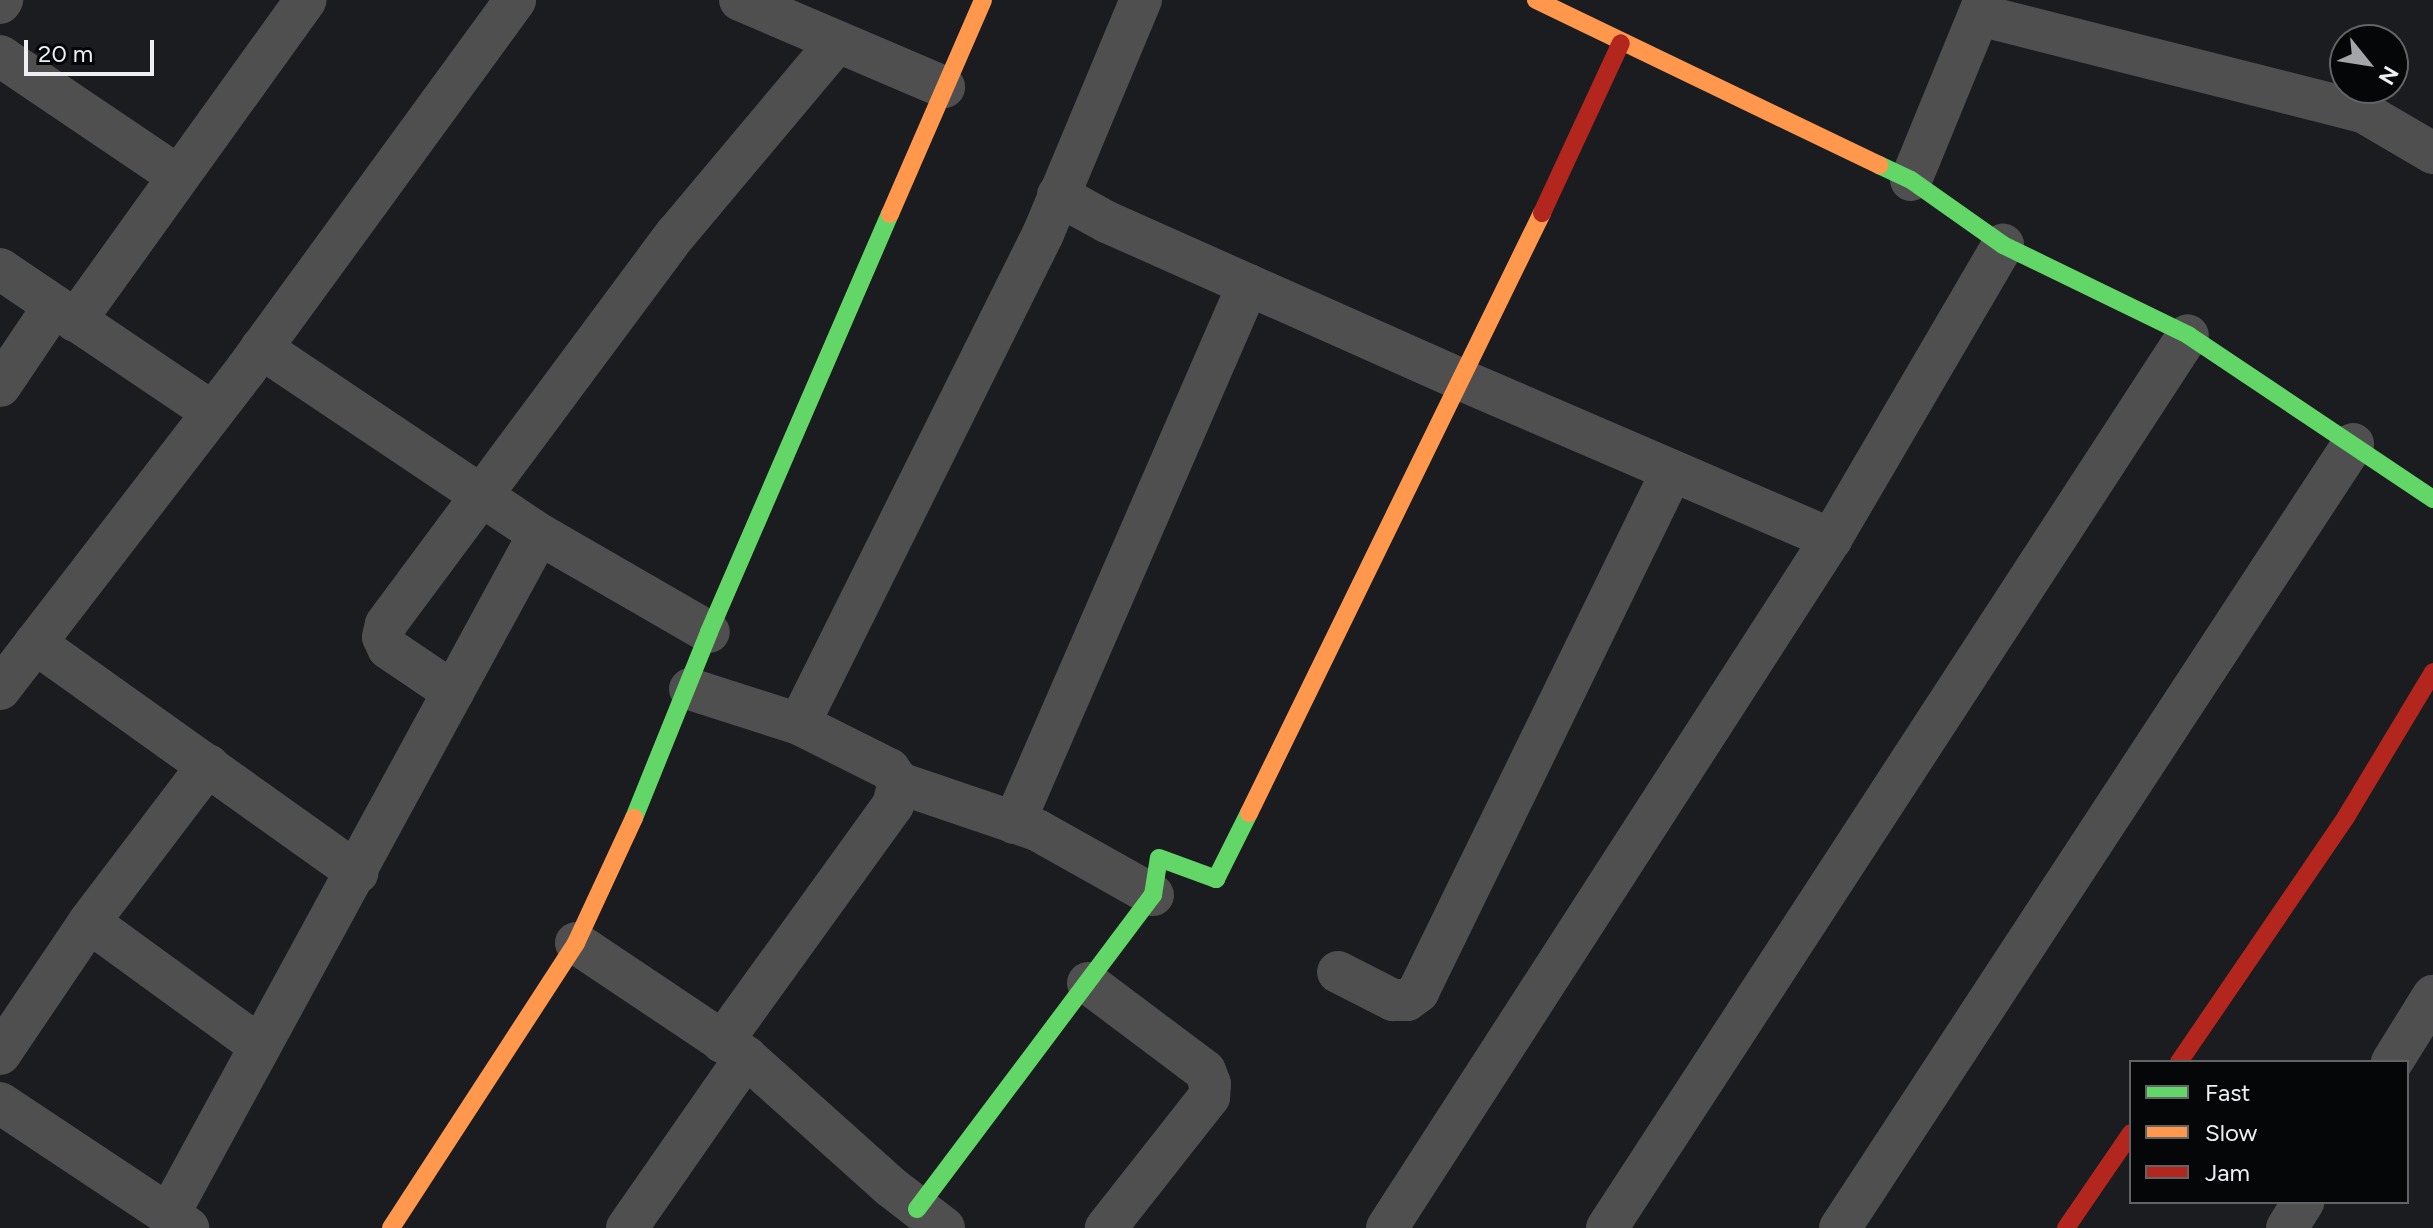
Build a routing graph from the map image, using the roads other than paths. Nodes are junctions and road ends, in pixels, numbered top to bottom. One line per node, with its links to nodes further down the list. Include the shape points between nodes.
1 (306, 0): 13 (street)
2 (515, 0): 21 (street)
3 (740, 0): 8 (street)
4 (983, 0): 11 (street)
5 (1141, 0): 15 (street)
6 (1536, 0): 9 (street)
7 (1982, 8): 12 (street, via 2363,112); 14 (street)
8 (837, 42): 11 (street); 27 (street, via 676,234)
9 (1621, 43): 14 (street); 22 (street)
10 (0, 56): 13 (street)
11 (944, 87): 31 (street)
12 (2433, 153)
13 (178, 176): 19 (street)
14 (1911, 180): 16 (street)
15 (1058, 195): 18 (street); 37 (street)
16 (2003, 245): 20 (street); 30 (street)
17 (0, 269): 19 (street)
18 (1248, 285): 22 (street); 40 (street)
19 (65, 314): 23 (street); 24 (street)
20 (2188, 335): 25 (street); 62 (street)
21 (261, 348): 24 (street); 27 (street)
22 (1464, 381): 26 (street); 42 (street, via 1216,879 1159,858)
23 (0, 386)
24 (212, 412): 32 (street)
25 (2353, 444): 28 (street); 63 (street)
26 (1671, 473): 30 (street); 45 (street, via 1418,992 1407,1000 1393,1000)
27 (480, 495): 29 (street); 36 (street, via 386,624 383,637 388,648)
28 (2433, 499)
29 (539, 534): 31 (street); 36 (street)
30 (1831, 539): 61 (street)
31 (709, 632): 35 (street)
32 (35, 643): 34 (street); 38 (street)
33 (2433, 672): 51 (street, via 2346,817)
34 (0, 689)
35 (690, 689): 37 (street); 44 (street)
36 (453, 692): 41 (street)
37 (799, 724): 39 (street, via 889,769)
38 (208, 765): 41 (street); 43 (street)
39 (899, 783): 40 (street); 49 (street, via 893,805)
40 (1014, 823): 42 (street)
41 (357, 873): 48 (street)
42 (1153, 895): 46 (street)
43 (89, 922): 48 (street); 50 (street)
44 (576, 943): 49 (street); 58 (street)
45 (1338, 972)
46 (1088, 983): 56 (street); 60 (street, via 1205,1071 1210,1084 1209,1097)
47 (2433, 996): 52 (street)
48 (258, 1045): 57 (street)
49 (734, 1050): 56 (street); 59 (street)
50 (0, 1054)
51 (2180, 1060)
52 (2393, 1060)
53 (0, 1103): 57 (street)
54 (2129, 1136): 64 (street)
55 (2302, 1204): 65 (street)
56 (931, 1219)
57 (179, 1221)
58 (391, 1228)
59 (627, 1228)
60 (1106, 1228)
61 (1387, 1228)
62 (1607, 1228)
63 (1840, 1228)
64 (2066, 1228)
65 (2287, 1228)

